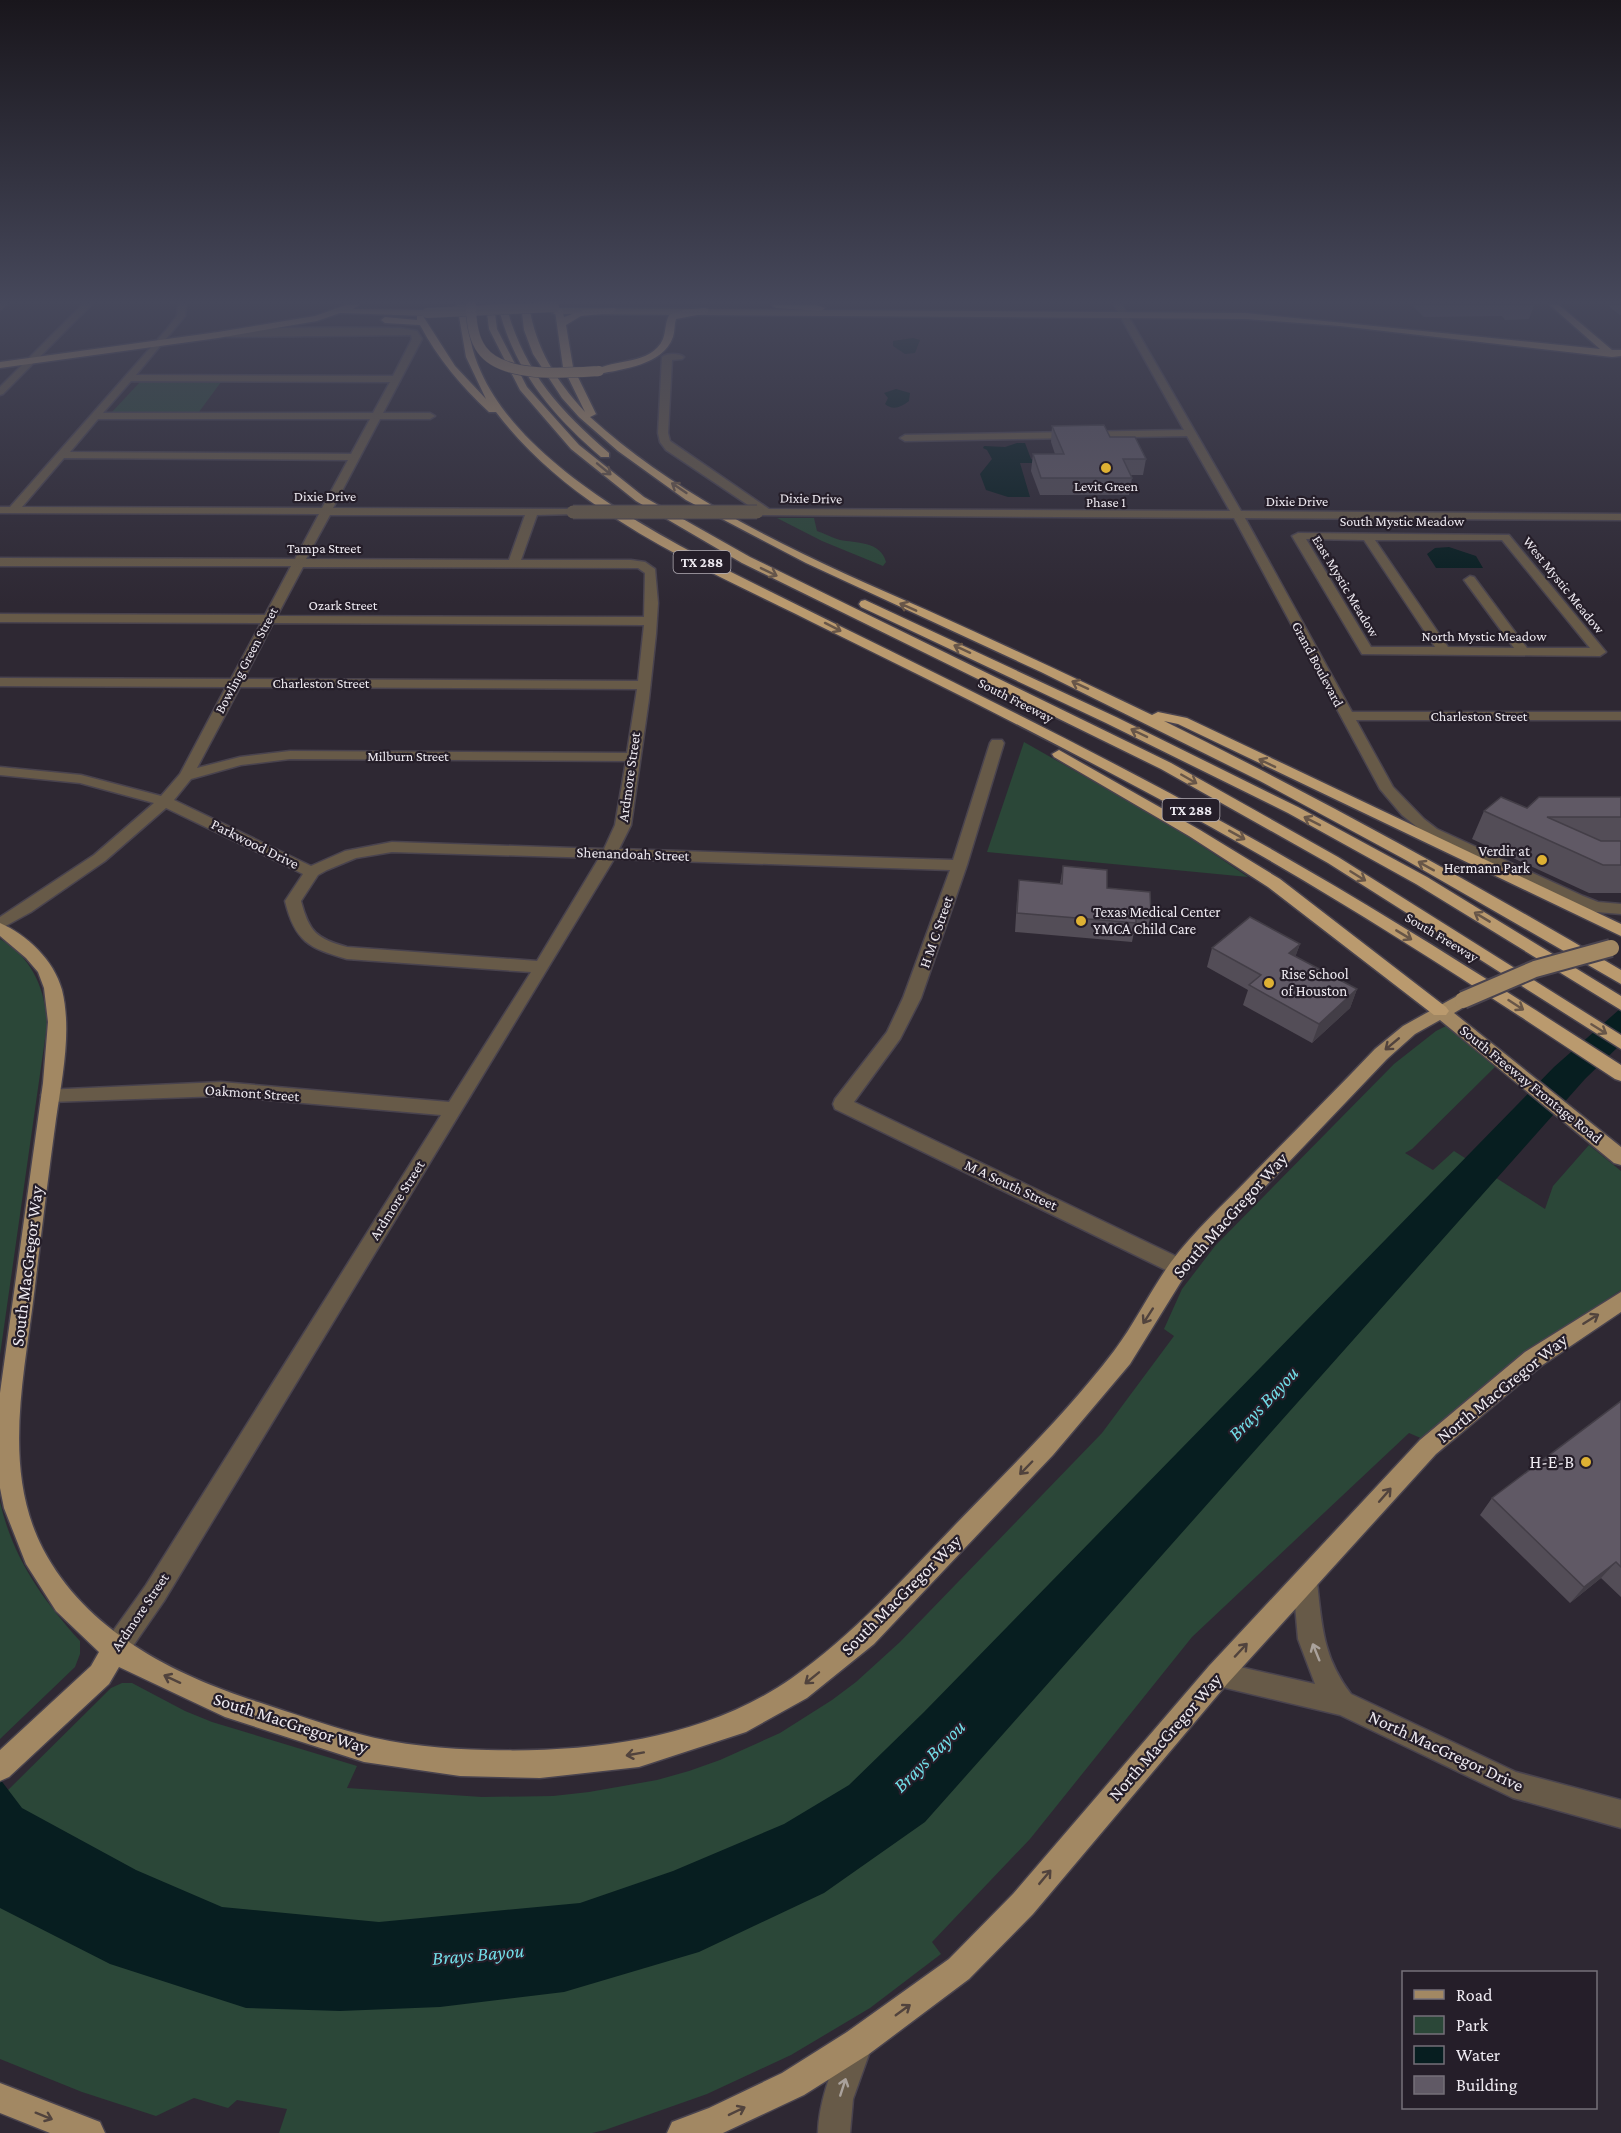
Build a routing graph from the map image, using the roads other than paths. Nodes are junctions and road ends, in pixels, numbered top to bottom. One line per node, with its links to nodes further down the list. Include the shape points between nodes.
1 (105, 405): 11 (street)
2 (383, 405): 12 (street, Bowling Green Street)
3 (487, 405): 15 (highway)
4 (496, 405): 15 (highway, South Freeway / TX 288)
5 (538, 405): 70 (highway, one-way to 70, via 575,447 640,499 746,560 1166,766 1333,860)
6 (554, 405): 68 (highway, one-way to 6, via 1353,842 1138,732 770,559 656,496 590,443)
7 (574, 405): 14 (highway)
8 (586, 405): 14 (highway)
9 (665, 405): 24 (street, via 665,442)
10 (1175, 405): 16 (street, Grand Boulevard)
11 (95, 416): 12 (street); 18 (street)
12 (377, 416): 13 (street); 19 (street, Bowling Green Street)
13 (430, 416)
14 (598, 429): 50 (highway, one-way to 14, via 826,570 733,522 642,465)
15 (517, 431): 46 (highway, South Freeway / TX 288, one-way to 46, via 566,476 661,540 731,579)
16 (1191, 433): 17 (street); 25 (street, Grand Boulevard)
17 (905, 438)
18 (60, 455): 19 (street); 21 (street)
19 (356, 457): 22 (street, Bowling Green Street)
20 (0, 510): 21 (street, Dixie Drive)
21 (13, 510): 22 (street, Dixie Drive)
22 (326, 512): 23 (street, Dixie Drive); 35 (street, Bowling Green Street)
23 (532, 512): 24 (street, Dixie Drive, bridge); 36 (street)
24 (761, 512): 25 (street, Dixie Drive)
25 (1238, 516): 26 (street, Dixie Drive); 51 (street, Grand Boulevard)
26 (1415, 516): 27 (street, Dixie Drive); 31 (street)
27 (1429, 516): 28 (street, Dixie Drive); 32 (street)
28 (1621, 517)
29 (1298, 536): 30 (street, South Mystic Meadow); 42 (street, East Mystic Meadow)
30 (1367, 536): 31 (street, South Mystic Meadow); 44 (street)
31 (1429, 537): 32 (street, South Mystic Meadow)
32 (1443, 537): 33 (street, South Mystic Meadow)
33 (1505, 537): 45 (street, West Mystic Meadow)
34 (0, 562): 35 (street, Tampa Street)
35 (299, 563): 36 (street, Tampa Street); 40 (street, Bowling Green Street)
36 (514, 564): 37 (street, Tampa Street, via 631,564)
37 (648, 568): 41 (street, Ardmore Street)
38 (1470, 580): 43 (street)
39 (0, 618): 40 (street, Ozark Street)
40 (267, 620): 41 (street, Ozark Street); 48 (street, Bowling Green Street)
41 (650, 621): 49 (street, Ardmore Street)
42 (1367, 651): 44 (street, North Mystic Meadow)
43 (1523, 651): 44 (street, North Mystic Meadow); 45 (street, North Mystic Meadow)
44 (1445, 652)
45 (1600, 652)
46 (905, 664): 69 (highway, via 1167,816 1273,883); 71 (highway, South Freeway / TX 288, one-way to 71, via 1158,791 1285,862 1467,973)
47 (0, 682): 48 (street, Charleston Street)
48 (233, 683): 49 (street, Charleston Street); 57 (street, Bowling Green Street)
49 (643, 685): 55 (street, Ardmore Street)
50 (1133, 711): 64 (highway, one-way to 50, via 1182,722); 67 (highway, one-way to 50, via 1319,807)
51 (1346, 716): 52 (street, Charleston Street); 62 (street, Grand Boulevard, via 1387,789 1419,824 1577,900 1596,907)
52 (1617, 717): 53 (street)
53 (1621, 730)
54 (997, 743): 60 (street, H M C Street)
55 (632, 757): 57 (street, Milburn Street, via 290,755 240,761); 59 (street, Ardmore Street, via 621,833)
56 (0, 771): 58 (street, Parkwood Drive, via 81,779)
57 (186, 776): 58 (street, Bowling Green Street)
58 (166, 802): 61 (street, Parkwood Drive); 63 (street, Bowling Green Street, via 87,868)
59 (610, 853): 60 (street, Shenandoah Street); 61 (street, Shenandoah Street, via 392,847 357,852 329,861); 66 (street, Ardmore Street)
60 (959, 865): 73 (street, H M C Street, via 912,998 894,1035)
61 (312, 872): 66 (street, Parkwood Drive, via 293,900 298,923 307,937 323,946 346,952)
62 (1621, 909)
63 (0, 926): 72 (main road, South MacGregor Way, via 37,959 53,987 57,1010)
64 (1621, 931)
65 (1616, 947): 69 (main road, South MacGregor Way, bridge, via 1535,969)
66 (542, 967): 74 (street, Ardmore Street)
67 (1621, 978)
68 (1621, 1004)
69 (1440, 1011): 75 (main road, South Freeway Frontage Road); 76 (main road, South MacGregor Way, one-way to 76, via 1408,1030 1381,1054)
70 (1621, 1043)
71 (1621, 1074)
72 (50, 1095): 74 (street, Oakmont Street, via 221,1089); 79 (main road, South MacGregor Way, via 9,1409 10,1481 34,1556 65,1602)
73 (842, 1104): 76 (street, M A South Street)
74 (453, 1109): 79 (street, Ardmore Street, via 155,1593)
75 (1621, 1158)
76 (1179, 1267): 79 (main road, South MacGregor Way, one-way to 79, via 1122,1356 1045,1448 865,1635 798,1689 737,1723 639,1754 540,1765 460,1763 364,1749 272,1720 225,1704)
77 (1621, 1300): 78 (main road, North MacGregor Way, one-way to 77, via 1437,1440 1533,1359)
78 (1305, 1582): 80 (main road, North MacGregor Way, one-way to 78); 81 (street, one-way to 78, via 1328,1684 1311,1639)
79 (115, 1650): 82 (main road, Ardmore Street, via 100,1675)
80 (1218, 1675): 81 (street, North MacGregor Drive); 84 (main road, North MacGregor Way, one-way to 80, via 959,1969 1023,1904)
81 (1342, 1703): 83 (street, North MacGregor Drive, via 1513,1785)
82 (0, 1768)
83 (1621, 1814)
84 (858, 2043): 87 (main road, North MacGregor Way, one-way to 84, via 793,2084); 88 (street, one-way to 84, via 833,2122)
85 (0, 2098): 86 (main road, one-way to 86)
86 (89, 2133)
87 (683, 2133)
88 (834, 2133)

